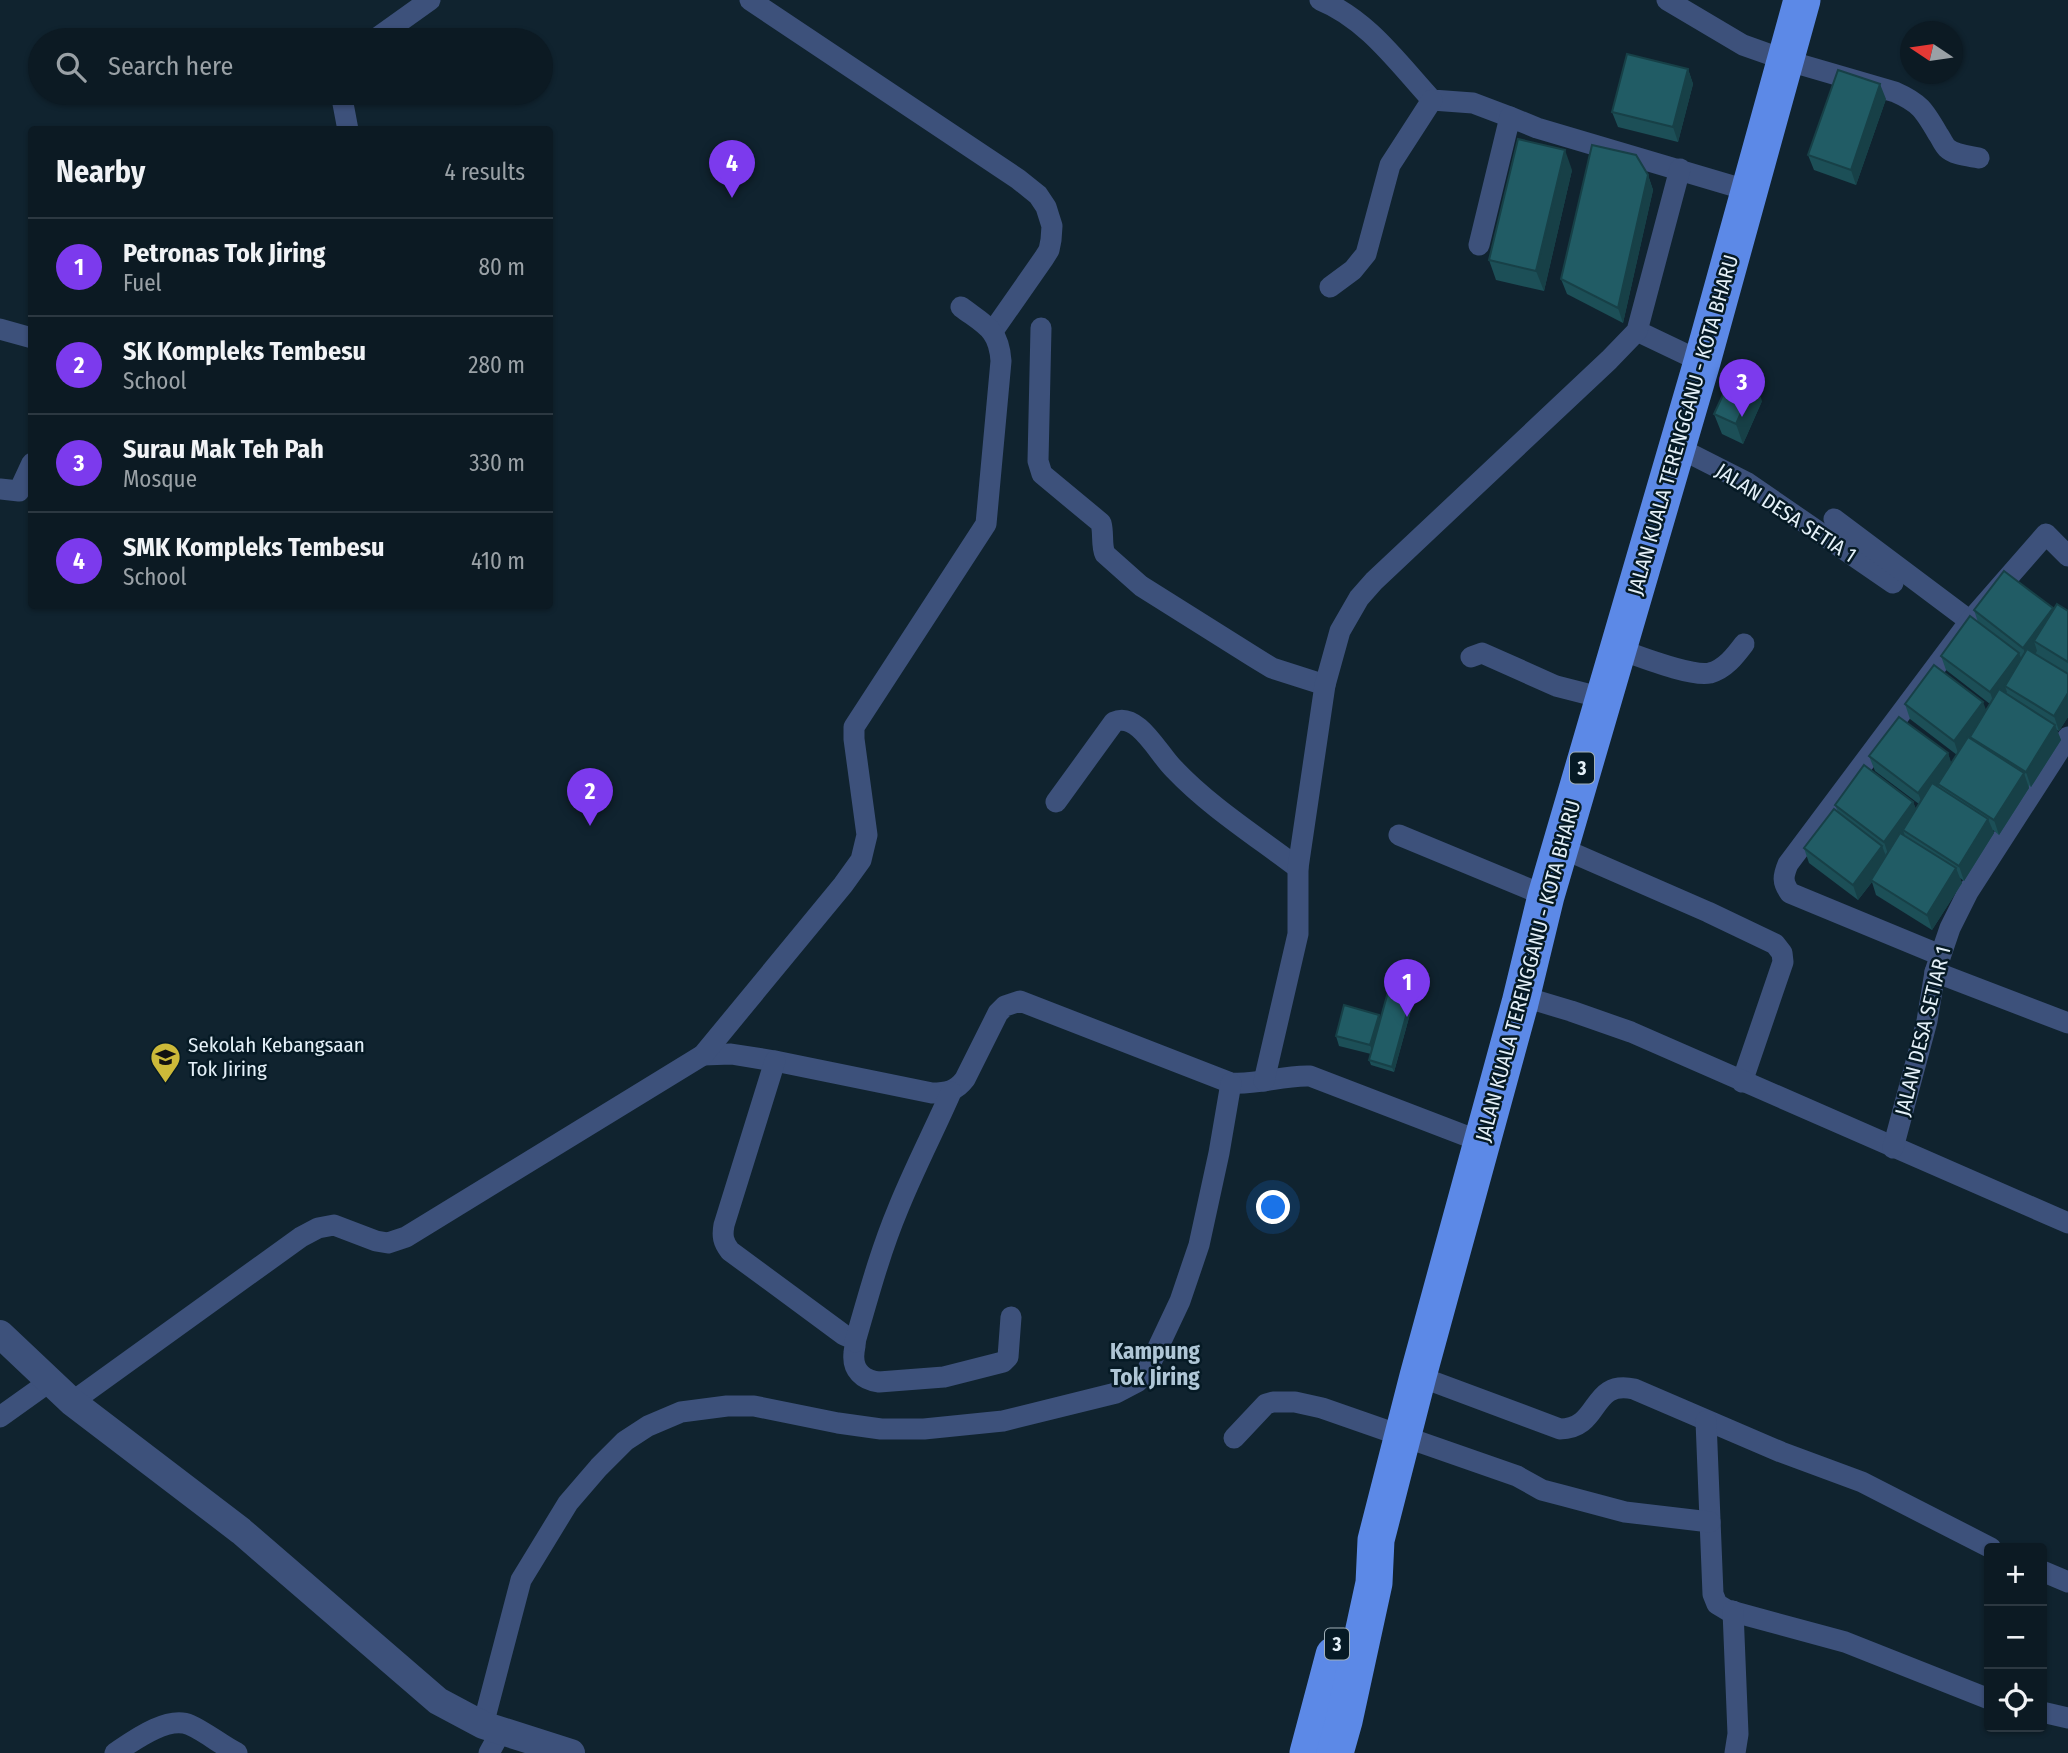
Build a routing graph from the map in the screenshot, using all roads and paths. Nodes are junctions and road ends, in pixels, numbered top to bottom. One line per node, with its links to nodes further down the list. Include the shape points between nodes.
1 (430, 0): 6 (street)
2 (750, 0): 20 (street, via 1038,195 1052,226 1049,250)
3 (1320, 0): 8 (street, via 1366,28)
4 (1667, 0): 7 (street, via 1743,46)
5 (1802, 0): 7 (highway, JALAN KUALA TERENGGANU - KOTA BHARU / 3)
6 (391, 28)
7 (1785, 61): 12 (street, via 1908,98 1918,104 1947,148); 14 (highway, JALAN KUALA TERENGGANU - KOTA BHARU / 3)
8 (1432, 100): 10 (street, via 1473,103); 16 (street, via 1390,165 1366,254)
9 (343, 105): 11 (street)
10 (1510, 117): 13 (street); 15 (street)
11 (347, 126)
12 (1979, 158)
13 (1680, 169): 14 (street); 21 (street)
14 (1750, 191): 23 (highway, JALAN KUALA TERENGGANU - KOTA BHARU / 3)
15 (1479, 245)
16 (1330, 287)
17 (961, 307): 20 (street)
18 (1041, 328): 34 (street, via 1038,461 1042,474 1101,523 1105,554 1141,586 1272,668)
19 (0, 329): 22 (street)
20 (993, 331): 45 (street, via 1001,361 986,524 854,727 867,835 861,860)
21 (1637, 331): 23 (street); 34 (street, via 1359,598 1340,631)
22 (28, 337)
23 (1702, 362): 24 (highway, JALAN KUALA TERENGGANU - KOTA BHARU / 3)
24 (1677, 447): 29 (street, JALAN DESA SETIA 1, via 1746,482); 32 (highway, JALAN KUALA TERENGGANU - KOTA BHARU / 3)
25 (28, 472): 26 (street, via 19,491)
26 (0, 489)
27 (1834, 519): 30 (street, JALAN DESA SETIA 1)
28 (2068, 556): 30 (street, via 2046,534)
29 (1892, 583)
30 (1970, 621): 42 (street, via 1784,874 1790,893)
31 (1744, 644): 32 (street, via 1731,662 1698,674)
32 (1618, 649): 35 (highway, JALAN KUALA TERENGGANU - KOTA BHARU / 3)
33 (1471, 657): 35 (street, via 1482,653 1556,686)
34 (1325, 685): 40 (street)
35 (1603, 698): 39 (highway, JALAN KUALA TERENGGANU - KOTA BHARU / 3)
36 (2068, 737): 42 (street, JALAN DESA SETIAR 1, via 1968,892)
37 (1056, 802): 40 (street, via 1114,722 1125,720 1143,731 1174,770 1207,799)
38 (1399, 835): 41 (street)
39 (1559, 847): 41 (highway, JALAN KUALA TERENGGANU - KOTA BHARU / 3); 48 (street, via 1776,944 1783,962)
40 (1298, 868): 47 (street, via 1297,934)
41 (1546, 896): 43 (highway, JALAN KUALA TERENGGANU - KOTA BHARU / 3)
42 (1938, 964): 44 (street); 52 (street, JALAN DESA SETIAR 1)
43 (1521, 996): 48 (street, via 1609,1024); 51 (highway, JALAN KUALA TERENGGANU - KOTA BHARU / 3)
44 (2068, 1023)
45 (703, 1055): 46 (street); 59 (street, via 406,1237 388,1243 334,1226 301,1237)
46 (775, 1061): 50 (street, via 932,1093); 56 (street, via 724,1225 725,1244)
47 (1264, 1081): 49 (street); 51 (street, via 1310,1076)
48 (1742, 1082): 52 (street)
49 (1231, 1083): 50 (street, via 1020,1001 998,1013 965,1079); 73 (street, via 1199,1245 1180,1301 1149,1367 1137,1382 1116,1393 1003,1421 924,1429 838,1423 754,1406 681,1412 648,1426 625,1441 568,1503 521,1580)
50 (951, 1091): 56 (street, via 897,1212)
51 (1482, 1142): 57 (highway, JALAN KUALA TERENGGANU - KOTA BHARU / 3)
52 (1893, 1148): 53 (street)
53 (2068, 1223)
54 (1011, 1317): 56 (street, via 1006,1360 944,1377 867,1379 854,1363)
55 (0, 1334): 58 (street)
56 (855, 1342)
57 (1418, 1376): 61 (street, via 1560,1429 1581,1424 1604,1395 1622,1386); 62 (highway, JALAN KUALA TERENGGANU - KOTA BHARU / 3)
58 (49, 1382): 59 (street); 60 (street)
59 (72, 1402): 73 (street, via 241,1531 419,1686)
60 (0, 1417)
61 (1706, 1421): 64 (street); 66 (street, via 1862,1482)
62 (1403, 1435): 63 (street, via 1308,1404 1273,1402 1259,1410); 64 (street, via 1517,1476 1542,1490 1625,1512); 65 (highway, JALAN KUALA TERENGGANU - KOTA BHARU / 3)
63 (1234, 1438)
64 (1710, 1522): 69 (street, via 1713,1594 1717,1604)
65 (1376, 1540): 77 (highway, 3, via 1354,1580); 78 (highway, 3, via 1374,1583)
66 (1984, 1545)
67 (2047, 1573): 68 (street)
68 (2068, 1582)
69 (1733, 1611): 70 (street, via 1845,1642); 79 (street)
70 (1984, 1697)
71 (2047, 1713): 72 (street)
72 (2068, 1718)
73 (491, 1736): 76 (street)
74 (115, 1753): 75 (street, via 163,1725 182,1723)
75 (237, 1753)
76 (571, 1753)
77 (1308, 1753)
78 (1335, 1753)
79 (1735, 1753)

